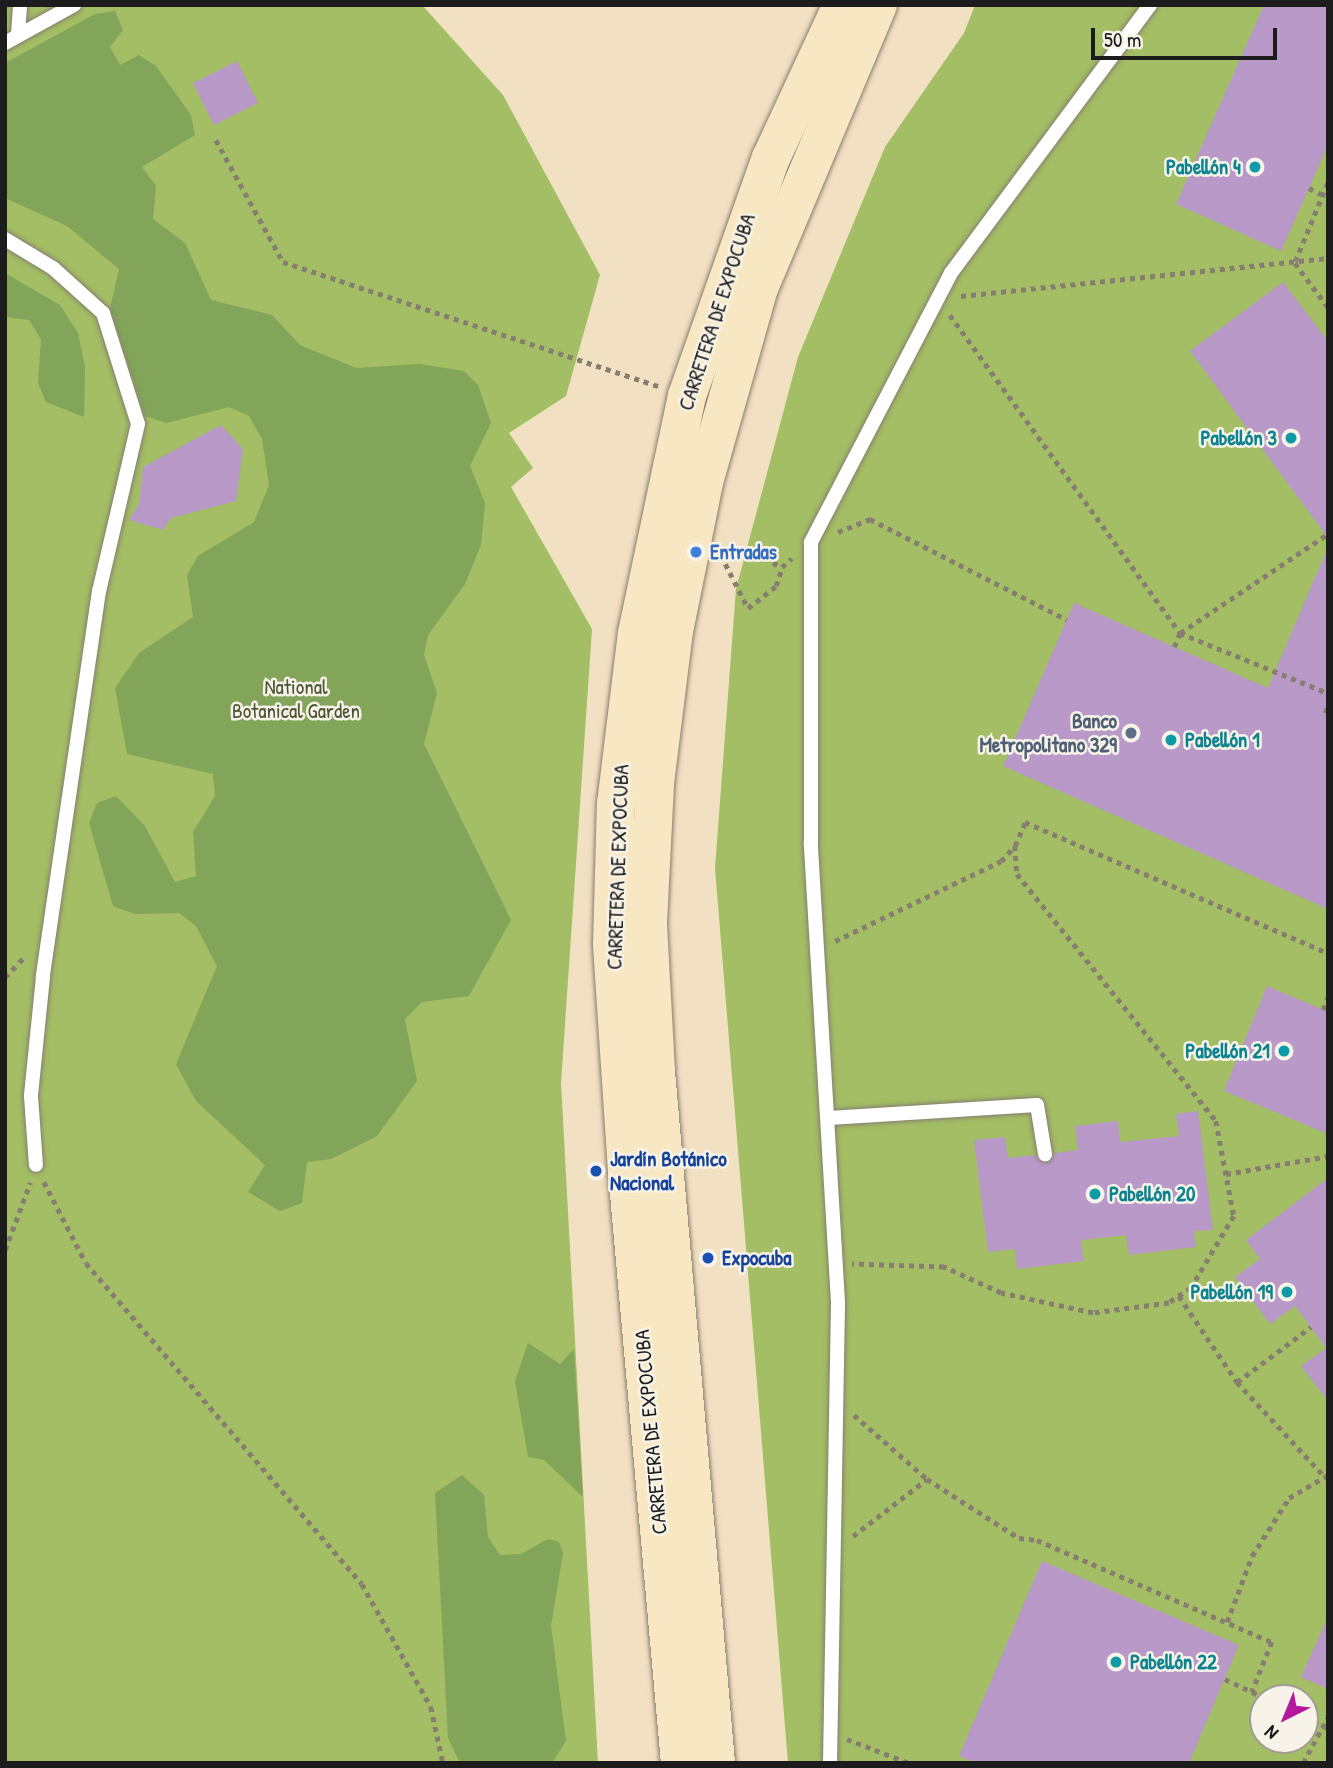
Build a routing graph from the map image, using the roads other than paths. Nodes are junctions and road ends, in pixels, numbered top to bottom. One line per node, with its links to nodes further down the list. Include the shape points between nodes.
1 (20, 5): 6 (lane)
2 (75, 5): 6 (lane)
3 (842, 5): 12 (main road, CARRETERA DE EXPOCUBA, via 771,158 687,396 637,633 616,804 612,944)
4 (878, 5): 13 (main road, CARRETERA DE EXPOCUBA, via 759,288 656,783 648,922)
5 (1150, 5): 9 (lane, via 938,298 811,542 811,842)
6 (18, 35): 7 (lane)
7 (5, 43)
8 (5, 239): 11 (lane, via 53,268 103,313 138,424 99,591 43,977 31,1096)
9 (829, 1118): 10 (lane, via 1037,1105); 14 (lane, via 838,1302 836,1549 826,1732)
10 (1045, 1154)
11 (36, 1165)
12 (680, 1763)
13 (716, 1763)
14 (830, 1763)

